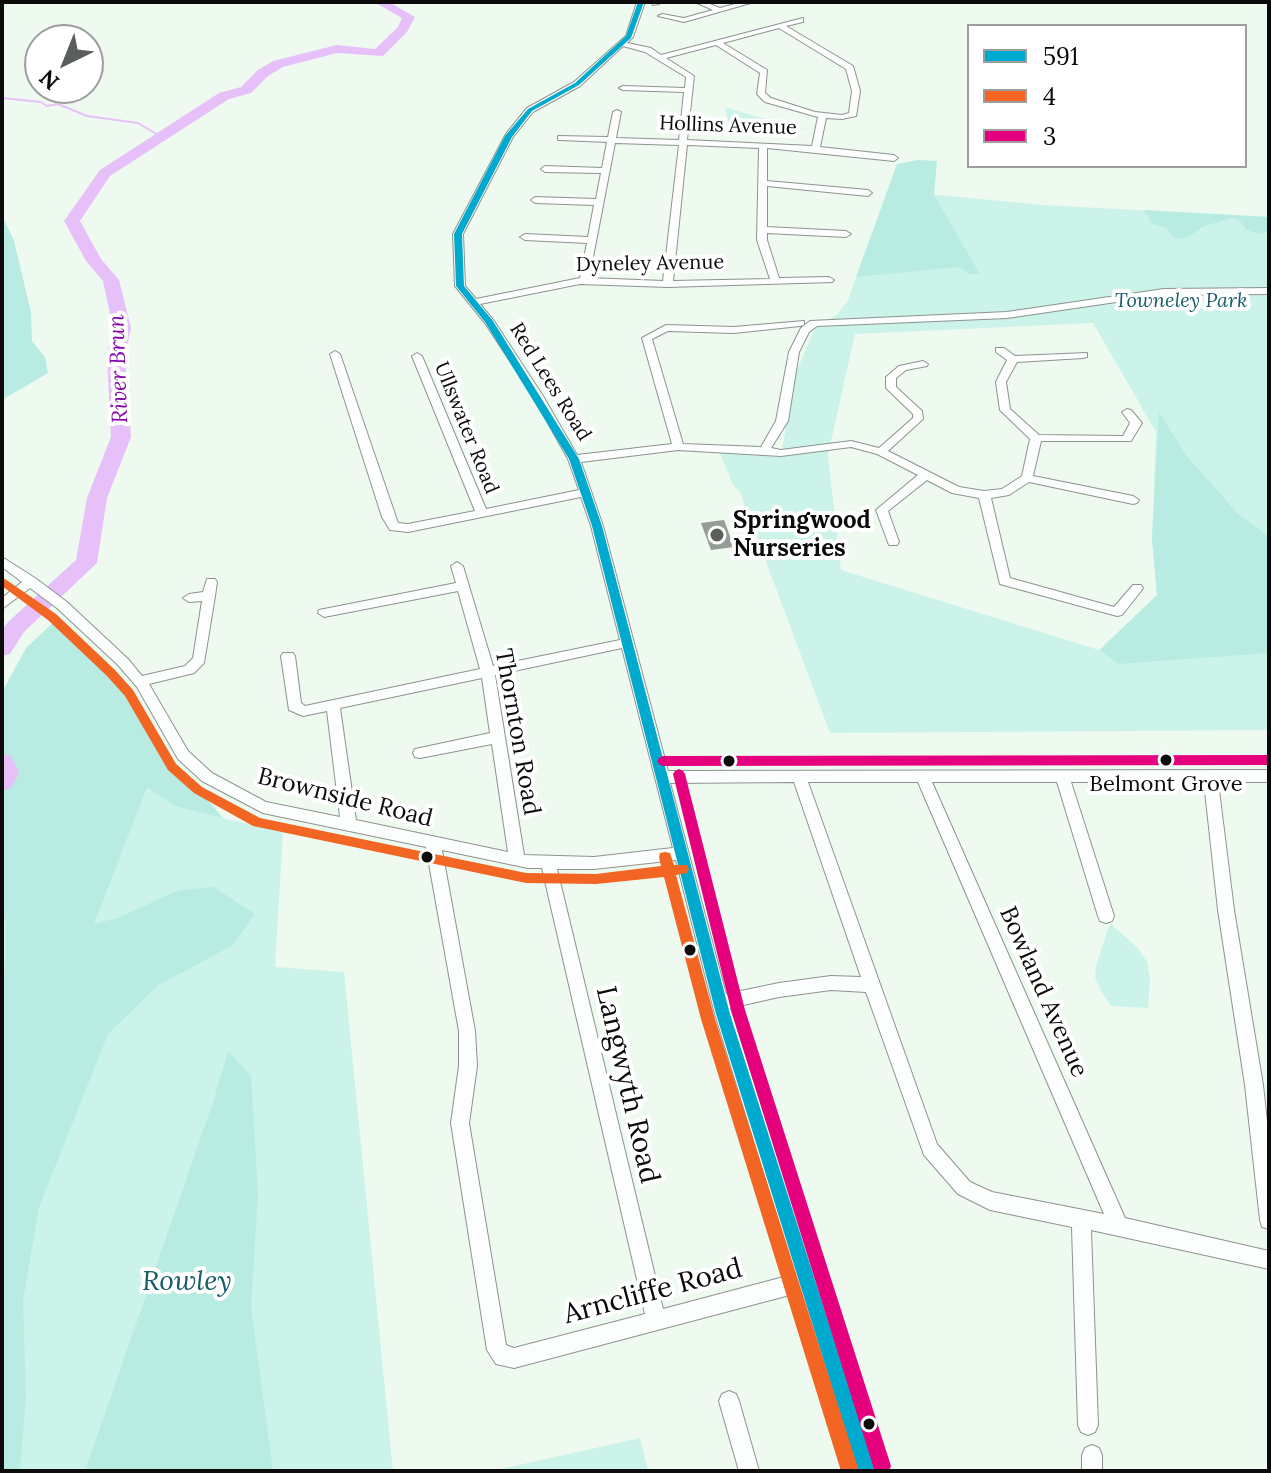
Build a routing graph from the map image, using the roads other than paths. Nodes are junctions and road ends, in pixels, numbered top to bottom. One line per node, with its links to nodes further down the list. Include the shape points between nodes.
1 (641, 2): 9 (street, Red Lees Road)
2 (699, 2): 4 (street)
3 (750, 2): 4 (street)
4 (719, 10): 5 (street, via 684,20)
5 (662, 16)
6 (800, 20): 7 (street)
7 (780, 25): 8 (street); 14 (street, via 850,68 856,91 853,114)
8 (717, 42): 10 (street); 14 (street, via 764,72 762,97)
9 (622, 44): 10 (street); 36 (street, Red Lees Road, via 577,84 530,110 509,136 458,234 460,286)
10 (660, 57): 12 (street, via 690,76)
11 (623, 88): 12 (street)
12 (689, 90): 17 (street)
13 (617, 112): 16 (street)
14 (823, 114): 19 (street)
15 (561, 138): 16 (street, Hollins Avenue)
16 (611, 140): 17 (street, Hollins Avenue); 22 (street)
17 (684, 142): 18 (street, Hollins Avenue); 34 (street)
18 (763, 145): 19 (street, Hollins Avenue); 23 (street)
19 (816, 148): 20 (street, Hollins Avenue)
20 (894, 158)
21 (545, 169): 22 (street)
22 (605, 171): 26 (street)
23 (762, 183): 24 (street); 27 (street)
24 (868, 193)
25 (535, 200): 26 (street)
26 (599, 202): 30 (street)
27 (762, 230): 28 (street); 31 (street)
28 (846, 234)
29 (525, 237): 30 (street)
30 (592, 240): 33 (street)
31 (775, 280): 32 (street, Dyneley Avenue); 34 (street, Dyneley Avenue)
32 (829, 280)
33 (584, 281): 34 (street, Dyneley Avenue); 36 (street, Dyneley Avenue)
34 (668, 284)
35 (1269, 291): 47 (street, via 1164,292 1007,315 814,323 794,352 782,421)
36 (472, 303): 49 (street, Red Lees Road, via 489,321)
37 (800, 323): 46 (street, via 734,330 666,328 647,338)
38 (1000, 350): 42 (street)
39 (335, 354): 55 (street, via 394,527)
40 (1083, 355): 42 (street)
41 (417, 356): 55 (street, Ullswater Road)
42 (1013, 359): 45 (street, via 1001,382 1005,410)
43 (923, 364): 48 (street, via 891,377 891,388 918,419)
44 (1127, 412): 45 (street, via 1136,423 1127,439)
45 (1036, 438): 51 (street)
46 (678, 447): 47 (street); 49 (street)
47 (764, 451): 48 (street, via 851,444)
48 (881, 452): 50 (street)
49 (574, 459): 52 (street, Red Lees Road)
50 (926, 475): 53 (street, via 956,490); 56 (street, via 882,510)
51 (1027, 478): 53 (street, via 1005,492); 54 (street)
52 (584, 493): 55 (street); 65 (street, Red Lees Road)
53 (984, 495): 61 (street, via 1004,581 1117,612)
54 (1133, 500)
55 (482, 513)
56 (893, 542)
57 (2, 561): 59 (street, Brownside Road)
58 (457, 566): 60 (street, Thornton Road)
59 (31, 581): 63 (street); 68 (street, Brownside Road)
60 (462, 586): 64 (street); 67 (street, Thornton Road)
61 (1137, 588)
62 (189, 598): 68 (street, via 210,589 199,660 194,667)
63 (2, 605)
64 (324, 613)
65 (626, 643): 67 (street); 75 (street, Red Lees Road)
66 (288, 656): 69 (street, via 294,706 303,711)
67 (488, 672): 69 (street); 70 (street, Thornton Road)
68 (140, 681): 78 (street, Brownside Road, via 183,755 207,777 263,807)
69 (333, 706): 78 (street)
70 (498, 737): 71 (street); 81 (street, Thornton Road)
71 (420, 753)
72 (1210, 775): 73 (street); 74 (street); 87 (street)
73 (1062, 776): 77 (street); 83 (street)
74 (1269, 776)
75 (663, 777): 76 (street); 80 (street, Red Lees Road)
76 (799, 777): 77 (street); 84 (street)
77 (923, 777): 88 (street, Bowland Avenue)
78 (349, 826): 79 (street, Brownside Road)
79 (433, 844): 81 (street, Brownside Road); 91 (street, Arncliffe Road, via 467,1031 460,1123 497,1350 514,1358)
80 (680, 853): 82 (street, Brownside Road, via 594,863); 85 (street, Red Lees Road)
81 (517, 860): 82 (street, Brownside Road)
82 (548, 862): 91 (street, Langwyth Road)
83 (1106, 916)
84 (872, 985): 85 (street, via 805,986); 86 (street, via 930,1149 947,1171 964,1188 990,1201)
85 (720, 1003): 90 (street, Red Lees Road)
86 (1081, 1220): 88 (street); 93 (street)
87 (1269, 1220)
88 (1119, 1226): 89 (street)
89 (1269, 1260)
90 (806, 1281): 91 (street, Arncliffe Road); 95 (street, Red Lees Road)
91 (656, 1321)
92 (729, 1401): 94 (street)
93 (1088, 1425)
94 (749, 1471)
95 (867, 1471)

